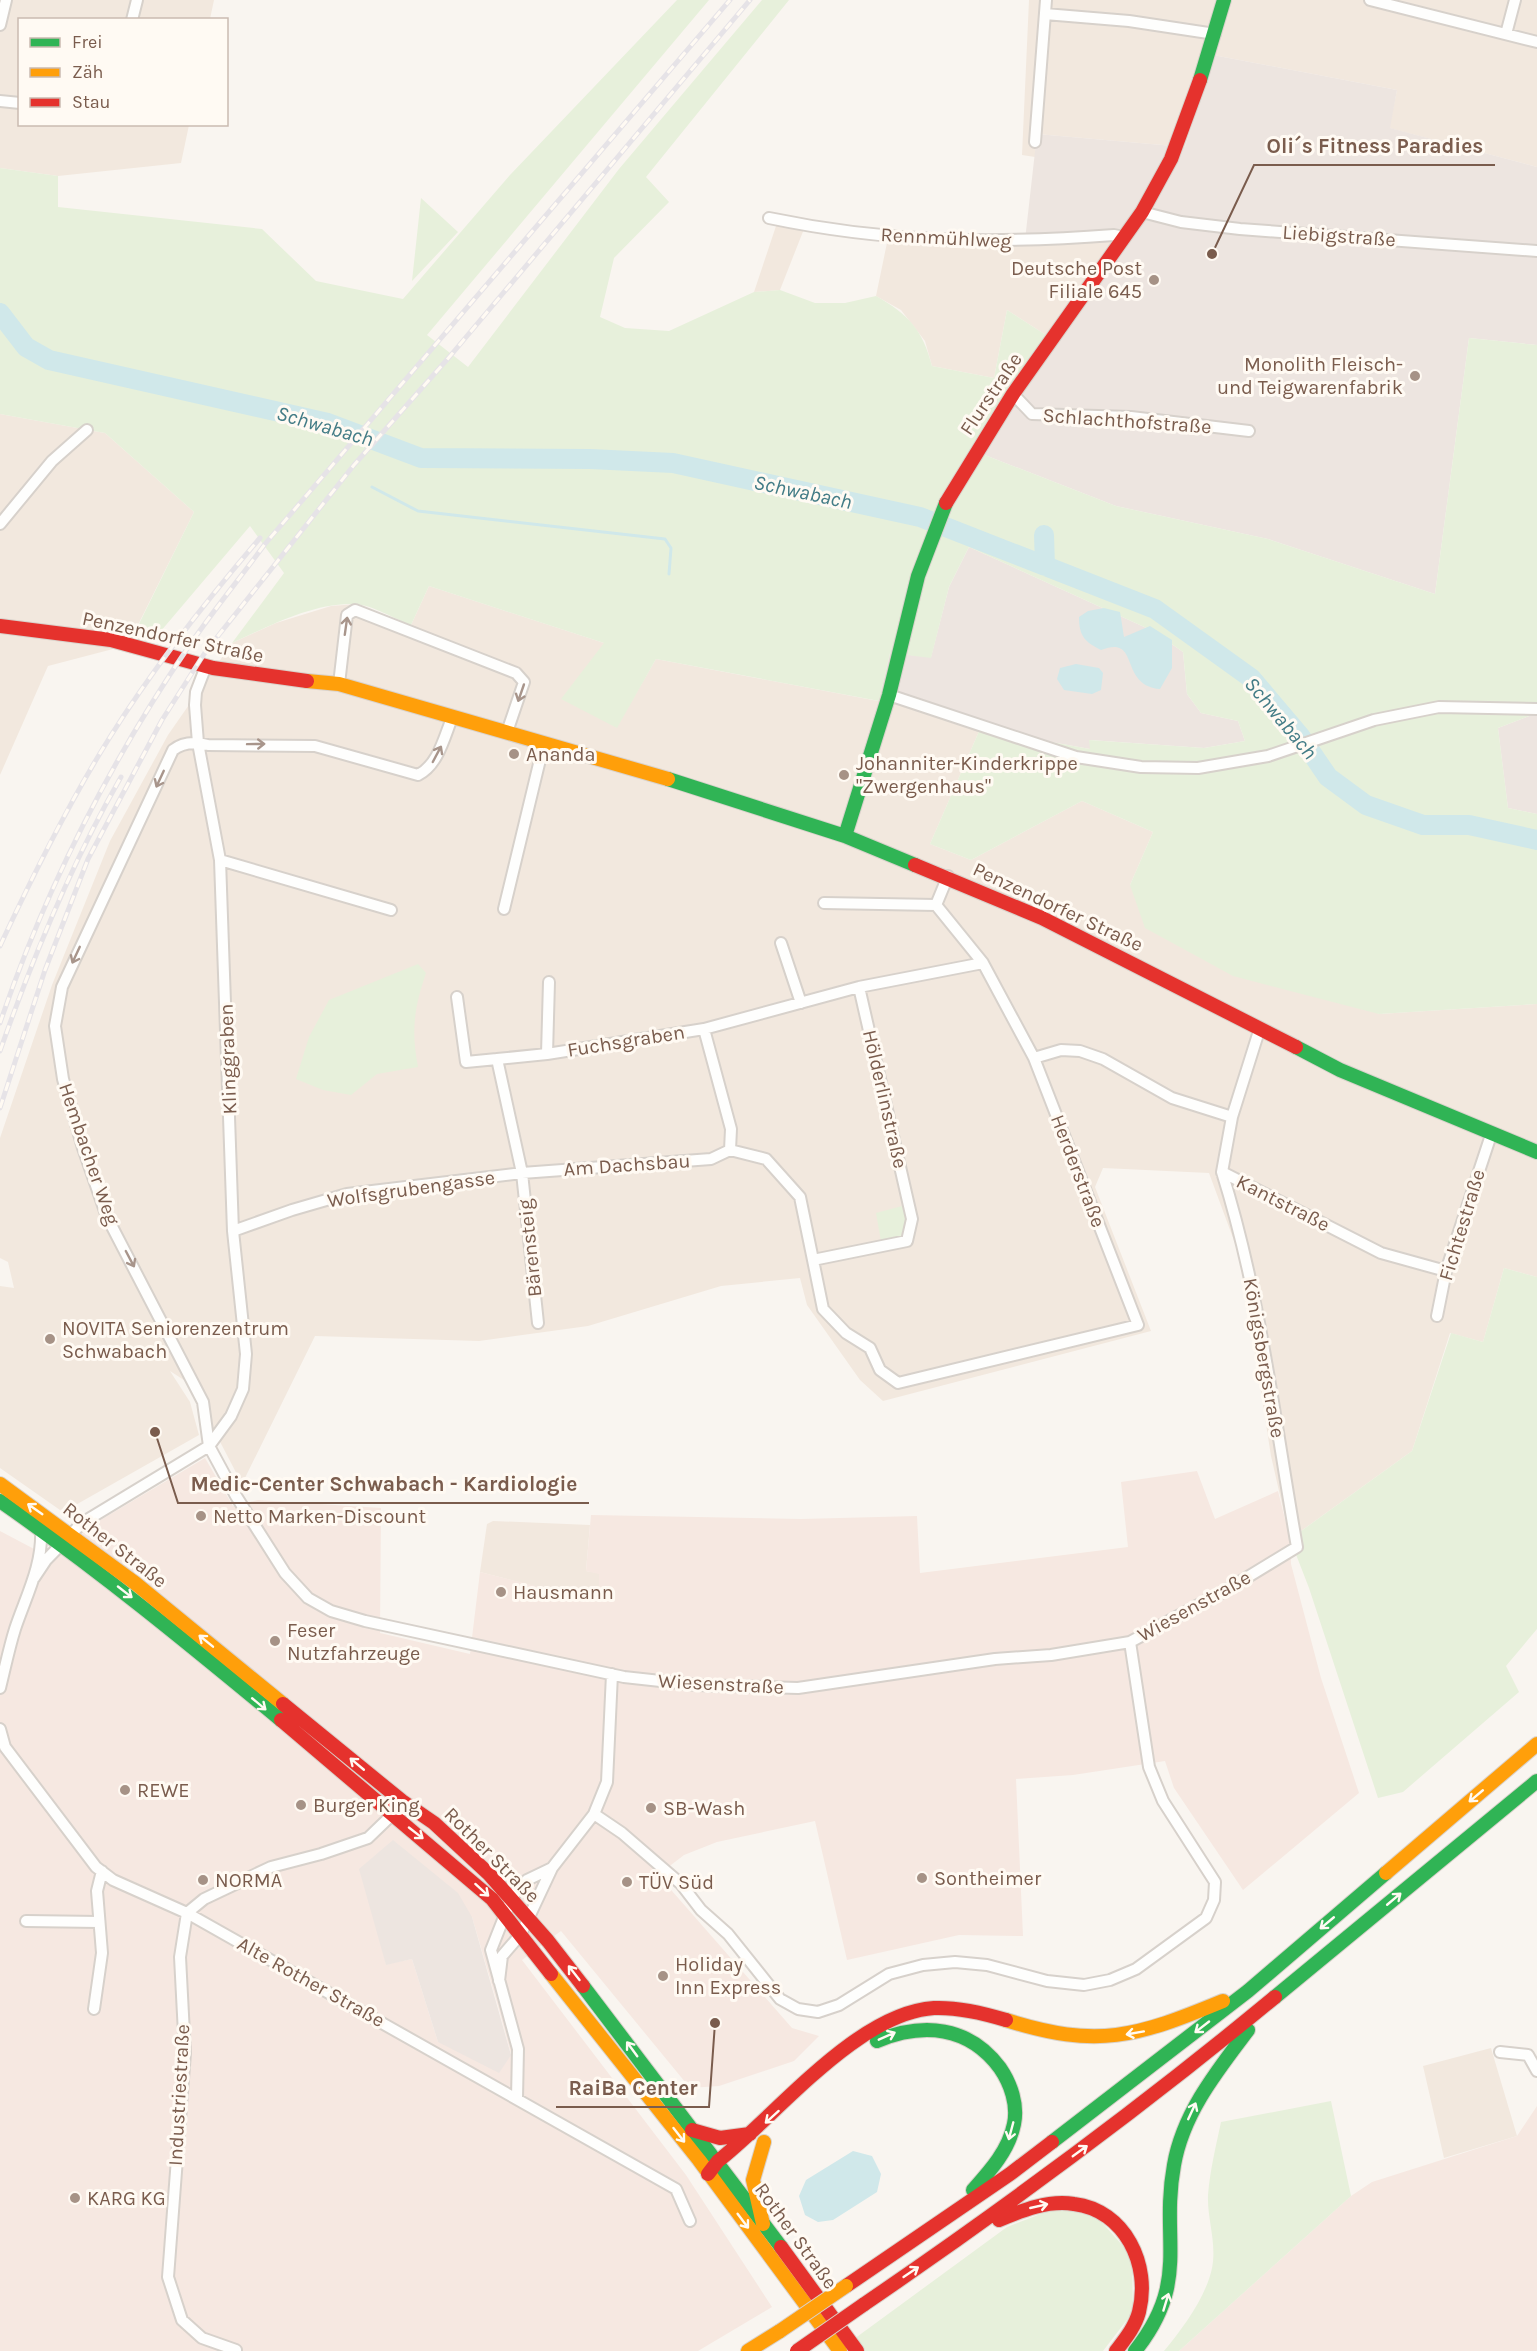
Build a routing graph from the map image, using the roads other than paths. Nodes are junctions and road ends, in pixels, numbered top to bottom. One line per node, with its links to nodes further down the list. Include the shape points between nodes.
1 (6, 0): 9 (street)
2 (137, 0): 8 (street)
3 (1046, 0): 7 (street)
4 (1224, 0): 10 (main road, Flurstraße)
5 (1370, 0): 11 (street)
6 (1515, 0): 11 (street)
7 (1045, 14): 10 (street); 15 (street)
8 (132, 18)
9 (0, 25)
10 (1215, 34): 16 (main road, Flurstraße, via 1171,159)
11 (1506, 34): 12 (street)
12 (1537, 42)
13 (0, 101): 14 (street)
14 (18, 103)
15 (1035, 142)
16 (1142, 212): 18 (main road, Flurstraße); 19 (street, Liebigstraße, via 1181,222 1240,229)
17 (769, 218): 18 (street, Rennmühlweg, via 906,239 1027,242)
18 (1124, 237): 20 (main road, Flurstraße)
19 (1537, 251)
20 (1013, 394): 22 (street, Schlachthofstraße, via 1032,414 1131,417); 27 (main road, Flurstraße, via 942,509 918,576)
21 (87, 430): 23 (street, via 52,461)
22 (1249, 431)
23 (0, 524)
24 (0, 626): 25 (main road, Penzendorfer Straße, via 111,640)
25 (206, 666): 26 (main road, Penzendorfer Straße, via 249,675); 31 (street, Klinggraben, via 196,692)
26 (339, 684): 29 (main road, Penzendorfer Straße); 30 (street, one-way to 30, via 347,615 355,610 516,673 524,682)
27 (889, 695): 28 (street, via 1076,758 1141,767 1198,768 1268,756 1374,720 1439,707); 33 (main road, Flurstraße)
28 (1537, 709)
29 (452, 718): 30 (main road, Penzendorfer Straße); 31 (street, one-way to 29, via 315,746 418,775 428,770 440,750)
30 (507, 732): 32 (main road, Penzendorfer Straße)
31 (198, 743): 34 (street, Klinggraben); 62 (street, Hembacher Weg, one-way to 62, via 179,745 173,750 62,987 55,1026 63,1079 107,1217 203,1402)
32 (544, 743): 33 (main road, Penzendorfer Straße); 38 (street)
33 (845, 836): 35 (main road, Penzendorfer Straße)
34 (220, 860): 39 (street); 57 (street, Klinggraben)
35 (948, 876): 37 (street); 47 (main road, Penzendorfer Straße, via 1106,949)
36 (824, 903): 37 (street)
37 (936, 905): 41 (street, Herderstraße)
38 (504, 909)
39 (391, 910)
40 (781, 943): 45 (street)
41 (983, 963): 43 (street); 49 (street, Herderstraße)
42 (549, 982): 48 (street, Fuchsgraben)
43 (859, 987): 45 (street, Fuchsgraben); 58 (street, Hölderlinstraße, via 912,1220 907,1241)
44 (457, 997): 50 (street, Fuchsgraben, via 466,1062)
45 (801, 1003): 46 (street, Fuchsgraben)
46 (704, 1029): 48 (street, Fuchsgraben); 53 (street, Fuchsgraben, via 730,1128)
47 (1259, 1031): 51 (street, Kantstraße); 52 (main road, Penzendorfer Straße)
48 (547, 1054): 50 (street, Fuchsgraben)
49 (1034, 1058): 51 (street, via 1061,1050 1080,1051 1103,1059 1172,1098); 58 (street, Herderstraße, via 1138,1326 898,1383 880,1370 870,1348 846,1333 823,1309)
50 (497, 1059): 56 (street)
51 (1232, 1116): 55 (street, Kantstraße)
52 (1491, 1135): 54 (main road, Penzendorfer Straße); 59 (street, Fichtestraße)
53 (730, 1150): 56 (street, Am Dachsbau, via 711,1159); 58 (street, via 766,1158 800,1197)
54 (1537, 1152)
55 (1222, 1172): 59 (street, Kantstraße, via 1381,1253); 67 (street, Königsbergstraße, via 1239,1225 1250,1279)
56 (522, 1173): 57 (street, Wolfsgrubengasse, via 347,1194); 61 (street, Bärensteig)
57 (233, 1231): 62 (street, Klinggraben, via 246,1353 243,1389 231,1416)
58 (813, 1260)
59 (1446, 1271): 60 (street, Fichtestraße)
60 (1437, 1316)
61 (538, 1323)
62 (209, 1446): 66 (street, via 82,1523); 70 (street, Wiesenstraße, via 285,1573 308,1598 331,1611 365,1621)
63 (0, 1484): 66 (main road, Rother Straße, one-way to 63)
64 (0, 1501): 65 (main road, Rother Straße)
65 (41, 1529): 66 (main road, Rother Straße); 68 (street)
66 (66, 1539): 68 (street); 75 (main road, Rother Straße, one-way to 66); 77 (main road, Rother Straße, one-way to 77)
67 (1297, 1547): 69 (street, Wiesenstraße)
68 (34, 1578): 71 (street)
69 (1130, 1642): 70 (street, Wiesenstraße, via 798,1688 697,1685); 76 (street, via 1149,1767 1163,1801 1215,1882 1214,1900 1206,1918 1136,1969 1110,1980 1084,1985 1047,1981 987,1965 955,1962 889,1974 839,2005 818,2012 798,2009 780,1998 681,1884)
70 (612, 1674): 76 (street, via 607,1782)
71 (0, 1688)
72 (0, 1729): 79 (street, Alte Rother Straße, via 5,1747 83,1853)
73 (1537, 1744): 88 (main road, one-way to 88)
74 (1537, 1781): 89 (main road, one-way to 74)
75 (402, 1801): 77 (street); 80 (main road, Rother Straße, via 434,1823)
76 (594, 1814): 78 (street)
77 (393, 1815): 81 (street, via 368,1838 271,1867 204,1899); 83 (main road, Rother Straße, one-way to 83, via 492,1899)
78 (552, 1868): 80 (street, via 527,1880); 82 (street)
79 (102, 1871): 81 (street, Alte Rother Straße, via 113,1880); 85 (street, via 97,1891)
80 (512, 1897): 82 (main road, Rother Straße); 83 (street)
81 (187, 1913): 94 (street, Alte Rother Straße); 103 (street, Industriestraße, via 180,1957 185,2053 168,2277 182,2320 202,2338)
82 (527, 1916): 86 (street); 95 (main road, Rother Straße, one-way to 82)
83 (505, 1917): 86 (main road, Rother Straße); 87 (street, via 491,1950)
84 (26, 1921): 85 (street)
85 (99, 1922): 90 (street, via 102,1953)
86 (521, 1934): 87 (street, via 502,1956); 98 (main road, Rother Straße, one-way to 98)
87 (500, 1981): 94 (street, via 518,2049)
88 (1248, 1991): 96 (main road, one-way to 96, via 1148,2030 1111,2037 1074,2037 976,2009 944,2006 909,2012 880,2025 846,2049); 99 (main road, one-way to 99, via 1019,2167)
89 (1268, 2003): 102 (main road, one-way to 89, via 1113,2127); 109 (main road, one-way to 89, via 1158,2322 1170,2286 1172,2186 1179,2144 1190,2114 1213,2076)
90 (94, 2009)
91 (1500, 2052): 93 (street, via 1528,2055)
92 (857, 2057): 99 (main road, one-way to 99, via 894,2032 922,2027 947,2030 970,2037 995,2059 1011,2086 1015,2115 1009,2140 988,2174)
93 (1537, 2071)
94 (517, 2098): 100 (street, Alte Rother Straße, via 676,2189)
95 (692, 2130): 96 (main road, via 724,2139); 97 (main road, Rother Straße)
96 (763, 2137): 97 (main road); 101 (main road, via 753,2180)
97 (721, 2165): 98 (main road); 101 (main road, Rother Straße)
98 (708, 2174): 106 (main road, Rother Straße, one-way to 106)
99 (942, 2220): 104 (main road, bridge)
100 (690, 2221)
101 (764, 2224): 107 (main road, Rother Straße)
102 (965, 2235): 105 (main road, one-way to 102, bridge); 108 (main road, one-way to 108, via 1020,2211 1062,2202 1101,2212 1136,2249 1144,2286 1138,2318)
103 (236, 2350)
104 (748, 2351)
105 (797, 2351)
106 (840, 2351)
107 (857, 2351)
108 (1116, 2351)
109 (1135, 2351)

